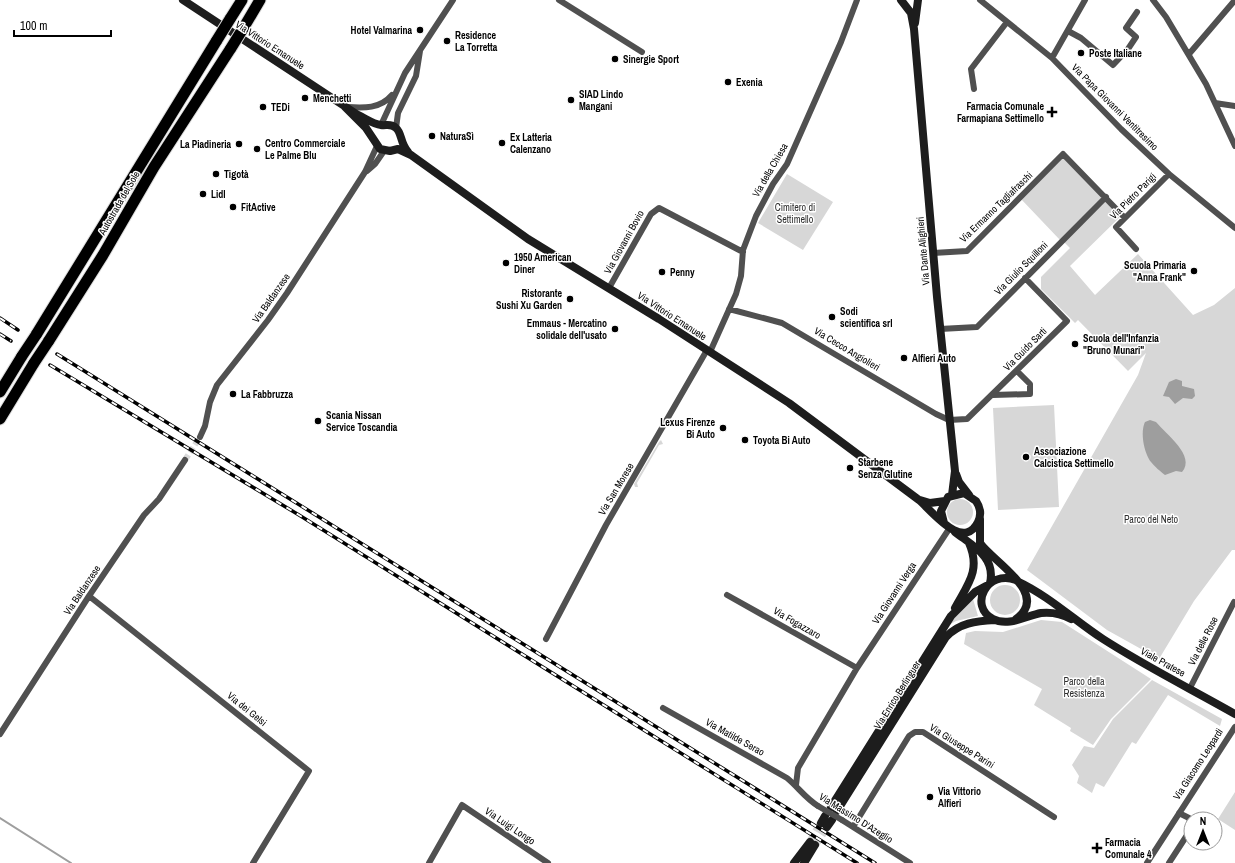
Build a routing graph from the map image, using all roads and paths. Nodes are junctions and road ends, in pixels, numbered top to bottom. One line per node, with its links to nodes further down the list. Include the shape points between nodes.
1 (183, 0): 27 (main road, Via Vittorio Emanuele)
2 (242, 0): 50 (highway, Autostrada del Sole, bridge)
3 (260, 0): 16 (highway, Autostrada del Sole)
4 (267, 0): 16 (highway)
5 (453, 0): 19 (street)
6 (558, 0): 20 (street)
7 (857, 0): 42 (street, Via della Chiesa, via 842,42 805,126 787,164 756,216)
8 (901, 0): 17 (main road, Via Dante Alighieri, via 911,13)
9 (918, 0): 17 (main road, Via Dante Alighieri)
10 (980, 0): 15 (street, Via Papa Giovanni Ventitresimo)
11 (1085, 0): 18 (street)
12 (1153, 0): 21 (street)
13 (1231, 2): 21 (street)
14 (1138, 12): 18 (street, via 1126,28 1136,37 1112,65 1081,38)
15 (1007, 22): 22 (street, Via Papa Giovanni Ventitresimo); 23 (street, via 971,69)
16 (246, 25): 52 (highway, Autostrada del Sole, bridge, via 154,167 103,255)
17 (914, 29): 43 (main road, Via Dante Alighieri)
18 (1068, 31): 22 (street)
19 (420, 50): 24 (street); 29 (street, via 416,76 398,113)
20 (642, 52)
21 (1188, 54): 25 (street)
22 (1052, 58): 37 (street, Via Papa Giovanni Ventitresimo)
23 (974, 89)
24 (396, 91): 27 (street, via 377,106); 28 (street)
25 (1215, 103): 26 (street); 32 (street)
26 (1235, 106)
27 (345, 107): 28 (main road, Via Vittorio Emanuele); 31 (main road, Via Vittorio Emanuele, via 366,128)
28 (382, 125): 29 (main road, Via Vittorio Emanuele); 31 (main road, via 376,131)
29 (396, 128): 30 (main road, Via Vittorio Emanuele)
30 (401, 138): 33 (main road); 35 (main road, Via Vittorio Emanuele, via 402,145)
31 (375, 143): 34 (main road, Via Vittorio Emanuele); 36 (street, Via Baldanzese)
32 (1235, 146)
33 (395, 149): 34 (main road); 35 (main road, Via Vittorio Emanuele)
34 (384, 151): 36 (street, Via Baldanzese, via 375,164)
35 (411, 155): 45 (main road, Via Vittorio Emanuele, via 509,227)
36 (365, 172): 54 (street, Via Baldanzese, via 273,313 217,385)
37 (1169, 174): 39 (street, Via Pietro Parigi); 40 (street, Via Papa Giovanni Ventitresimo)
38 (1106, 197): 39 (street); 43 (street, Via Ermanno Tagliafraschi, via 1063,154 967,251); 44 (street, Via Giulio Squilloni)
39 (1124, 217): 41 (street, Via Pietro Parigi, via 1116,228)
40 (1235, 228)
41 (1136, 249)
42 (743, 252): 45 (street, Via Giovanni Bovio, via 659,208 651,214); 46 (street, Via della Chiesa, via 741,276)
43 (933, 253): 47 (main road, Via Dante Alighieri)
44 (1025, 278): 47 (street, Via Giulio Squilloni, via 977,327); 49 (street, Via Guido Sarti, via 1067,320)
45 (609, 288): 48 (main road, Via Vittorio Emanuele)
46 (729, 309): 48 (street, Via della Chiesa); 53 (street, Via Cecco Angiolieri, via 782,323)
47 (940, 329): 53 (main road, Via Dante Alighieri)
48 (709, 351): 59 (main road, Via Vittorio Emanuele, via 812,419); 73 (street, Via San Morese, via 606,524)
49 (1017, 371): 51 (street, Via Guido Sarti); 51 (street, via 1030,384 1030,394)
50 (0, 392)
51 (993, 395): 53 (street, Via Guido Sarti, via 970,418)
52 (0, 419)
53 (949, 420): 56 (main road, Via Dante Alighieri)
54 (200, 437)
55 (185, 460): 67 (street, Via Baldanzese)
56 (955, 471): 57 (main road, Via Dante Alighieri); 58 (main road, Via Dante Alighieri, via 959,482)
57 (952, 495): 58 (main road); 60 (main road)
58 (969, 495): 61 (main road, via 979,505)
59 (919, 500): 60 (main road, via 930,503); 62 (main road, Via Vittorio Emanuele)
60 (945, 501): 62 (main road, via 941,511)
61 (981, 514): 62 (main road, via 972,529 967,532); 64 (main road, Viale Pratese, via 980,543)
62 (950, 528): 63 (main road); 74 (street, Via Giovanni Verga)
63 (970, 543): 65 (main road, via 990,563 992,571); 69 (main road, Via Enrico Berlinguer, via 975,558 975,569)
64 (1017, 581): 65 (main road, Viale Pratese, via 1002,577); 71 (main road, Viale Pratese, via 1025,590 1027,601 1023,612); 72 (main road, Viale Pratese, via 1048,598)
65 (988, 584): 69 (main road, Via Enrico Berlinguer, via 975,592); 70 (main road, via 982,594 982,603 988,615)
66 (728, 595): 74 (street, Via Fogazzaro)
67 (89, 596): 79 (street, Via Baldanzese); 86 (street, Via dei Gelsi, via 308,771)
68 (1234, 602): 75 (street, Via delle Rose)
69 (951, 616): 70 (main road, Via Enrico Berlinguer, via 834,809 946,637 954,629 968,623)
70 (995, 620): 71 (main road, Viale Pratese)
71 (1015, 620): 72 (main road, Viale Pratese, via 1048,613 1065,616)
72 (1083, 624): 75 (main road, Viale Pratese, via 1124,652)
73 (546, 639)
74 (857, 668): 80 (street, Via Giovanni Verga, via 798,768)
75 (1190, 688): 77 (main road, Viale Pratese)
76 (663, 708): 80 (street, Via Matilde Serao)
77 (1235, 714)
78 (1235, 727): 81 (street, Via Giacomo Leopardi)
79 (0, 734)
80 (796, 785): 84 (street, Via Massimo D'Azeglio, bridge, via 804,796)
81 (1178, 813): 82 (street, Via Giacomo Leopardi); 92 (street, Via Giacomo Leopardi)
82 (1183, 815)
83 (1054, 817): 84 (street, Via Giuseppe Parini, via 923,732 915,732 909,736)
84 (853, 827): 91 (street, Via Massimo D'Azeglio)
85 (1183, 841): 93 (street)
86 (253, 863)
87 (429, 863): 88 (street, Via Luigi Longo, via 462,805)
88 (548, 863)
89 (794, 863): 90 (main road, via 812,844)
90 (804, 863)
91 (910, 863)
92 (1147, 863)
93 (1169, 863)

